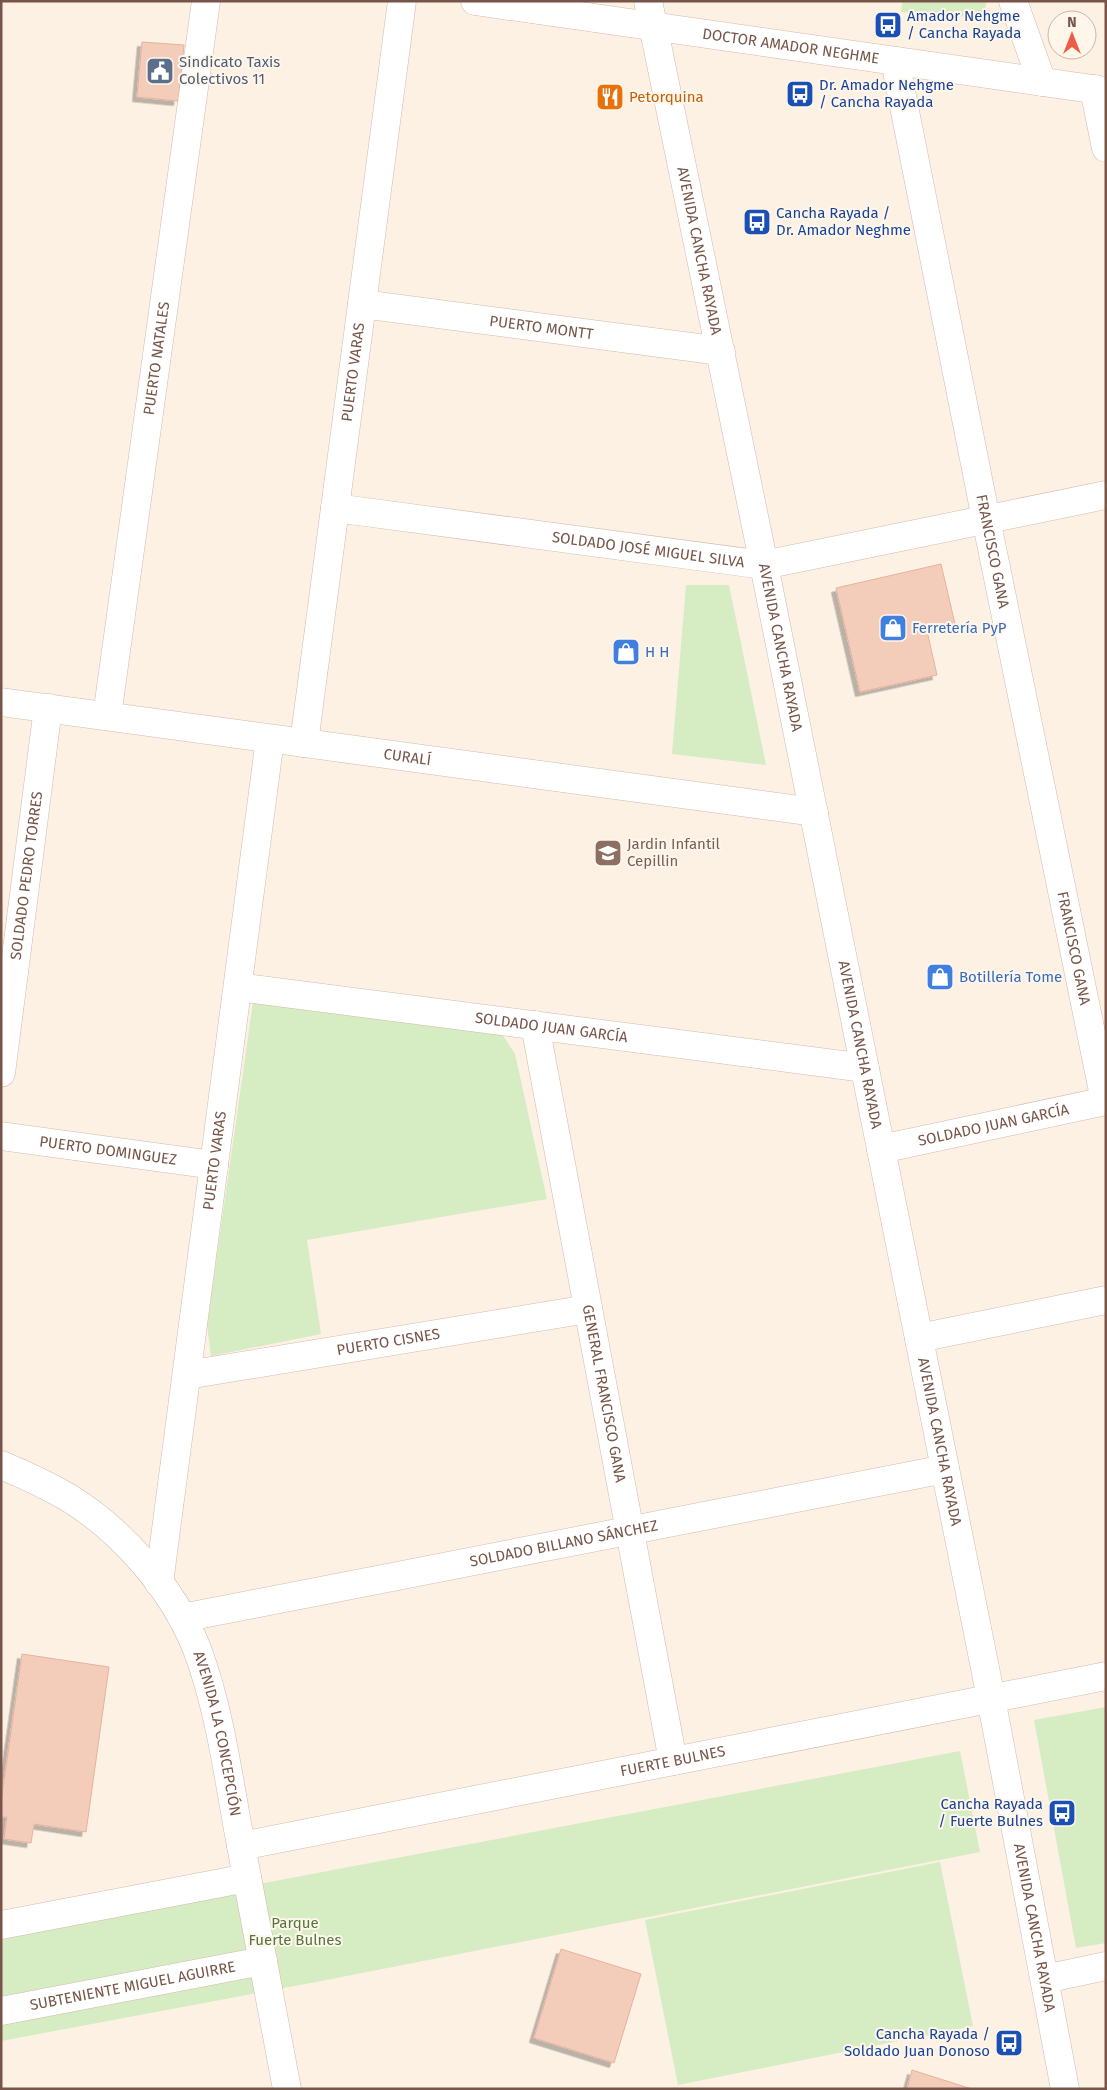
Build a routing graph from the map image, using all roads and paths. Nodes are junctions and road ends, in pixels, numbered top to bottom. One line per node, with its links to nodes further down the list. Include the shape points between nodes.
1 (206, 1): 18 (street, PUERTO NATALES)
2 (402, 1): 10 (street, PUERTO VARAS)
3 (475, 1): 5 (street, DOCTOR AMADOR NEGHME)
4 (1013, 1): 7 (street)
5 (651, 14): 6 (street, DOCTOR AMADOR NEGHME); 11 (street, AVENIDA CANCHA RAYADA)
6 (894, 61): 7 (street, DOCTOR AMADOR NEGHME); 14 (street, FRANCISCO GANA)
7 (1042, 82): 8 (street, DOCTOR AMADOR NEGHME)
8 (1100, 90): 9 (street)
9 (1106, 148)
10 (362, 304): 11 (street, PUERTO MONTT); 13 (street, PUERTO VARAS)
11 (721, 351): 15 (street, AVENIDA CANCHA RAYADA)
12 (1106, 495): 14 (street, SOLDADO JOSÉ MIGUEL SILVA)
13 (335, 508): 15 (street, SOLDADO JOSÉ MIGUEL SILVA); 20 (street, PUERTO VARAS)
14 (986, 519): 15 (street, SOLDADO JOSÉ MIGUEL SILVA); 26 (street, FRANCISCO GANA)
15 (764, 565): 21 (street, AVENIDA CANCHA RAYADA)
16 (1, 702): 17 (street, CURALÍ)
17 (48, 708): 18 (street, CURALÍ); 25 (street, SOLDADO PEDRO TORRES)
18 (107, 716): 19 (street, CURALÍ)
19 (270, 739): 20 (street, CURALÍ); 22 (street, PUERTO VARAS)
20 (304, 743): 21 (street, CURALÍ)
21 (814, 812): 24 (street, AVENIDA CANCHA RAYADA)
22 (238, 987): 23 (street, SOLDADO JUAN GARCÍA); 29 (street, PUERTO VARAS)
23 (535, 1025): 24 (street, SOLDADO JUAN GARCÍA); 31 (street, GENERAL FRANCISCO GANA)
24 (865, 1068): 28 (street, AVENIDA CANCHA RAYADA)
25 (1, 1073)
26 (1105, 1101): 28 (street, SOLDADO JUAN GARCÍA)
27 (1, 1136): 29 (street, PUERTO DOMINGUEZ)
28 (881, 1148): 32 (street, AVENIDA CANCHA RAYADA)
29 (214, 1165): 33 (street, PUERTO VARAS)
30 (1106, 1300): 32 (street)
31 (588, 1309): 33 (street, PUERTO CISNES); 36 (street, GENERAL FRANCISCO GANA)
32 (919, 1338): 35 (street, AVENIDA CANCHA RAYADA)
33 (187, 1375): 37 (street, PUERTO VARAS)
34 (1, 1465): 37 (street, AVENIDA LA CONCEPCIÓN, via 70,1499 103,1523)
35 (945, 1470): 36 (street, SOLDADO BILLANO SÁNCHEZ); 40 (street, AVENIDA CANCHA RAYADA)
36 (630, 1530): 38 (street, SOLDADO BILLANO SÁNCHEZ); 41 (street, GENERAL FRANCISCO GANA)
37 (159, 1582): 38 (street, AVENIDA LA CONCEPCIÓN)
38 (182, 1618): 42 (street, AVENIDA LA CONCEPCIÓN, via 196,1648 212,1700)
39 (1106, 1676): 40 (street, FUERTE BULNES)
40 (992, 1698): 41 (street, FUERTE BULNES); 47 (street, AVENIDA CANCHA RAYADA)
41 (673, 1761): 42 (street, FUERTE BULNES)
42 (241, 1846): 43 (street, AVENIDA LA CONCEPCIÓN)
43 (247, 1878): 44 (street); 45 (street, AVENIDA LA CONCEPCIÓN)
44 (1, 1925)
45 (263, 1961): 48 (street, SUBTENIENTE MIGUEL AGUIRRE); 49 (street, AVENIDA LA CONCEPCIÓN)
46 (1106, 1966): 47 (street)
47 (1044, 1979): 50 (street, AVENIDA CANCHA RAYADA)
48 (1, 2011)
49 (287, 2089)
50 (1065, 2089)

